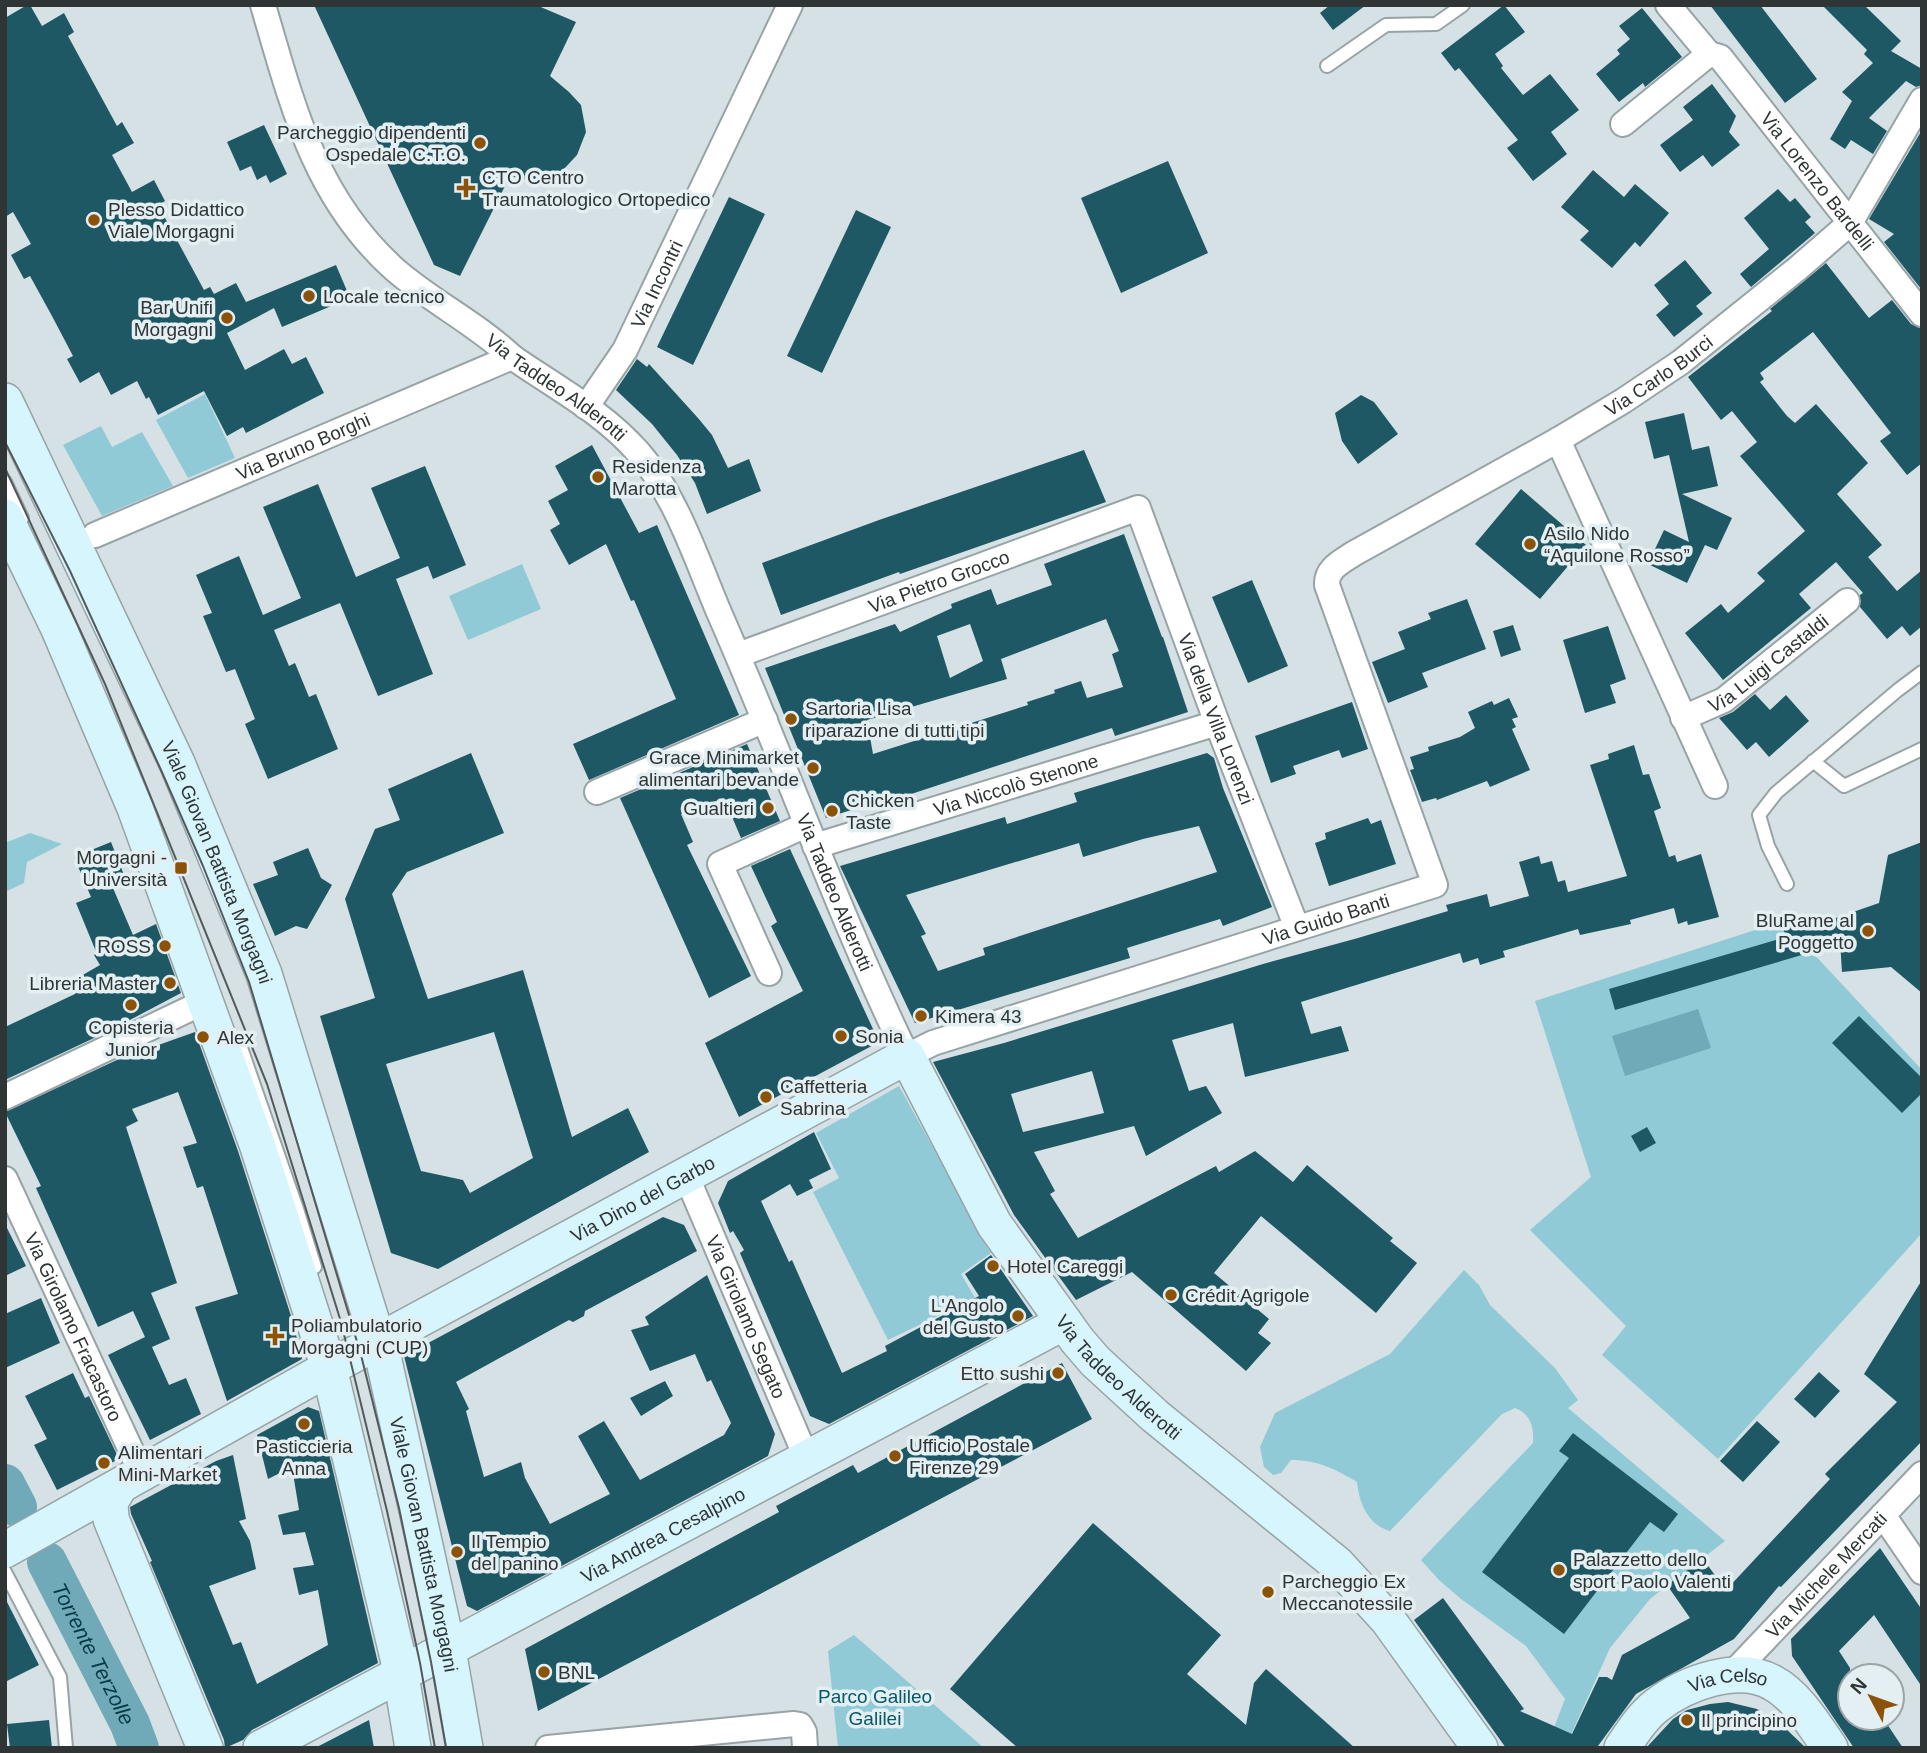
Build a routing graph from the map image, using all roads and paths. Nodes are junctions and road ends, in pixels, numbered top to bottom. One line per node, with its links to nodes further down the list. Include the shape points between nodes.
1 (263, 5): 11 (street, Via Taddeo Alderotti, via 301,131 328,188 351,222 394,268)
2 (790, 5): 13 (street, Via Incontri, via 625,350)
3 (1463, 5): 6 (lane, via 1436,24 1386,25)
4 (1668, 5): 5 (street, Via Lorenzo Bardelli)
5 (1709, 54): 8 (street); 9 (street, Via Lorenzo Bardelli, via 1720,57)
6 (1327, 66)
7 (1922, 100): 9 (street, Via Carlo Burci)
8 (1623, 124)
9 (1850, 223): 10 (street, Via Lorenzo Bardelli); 14 (street, Via Carlo Burci, via 1681,362)
10 (1922, 314)
11 (512, 357): 13 (street, Via Taddeo Alderotti); 18 (street, Via Bruno Borghi)
12 (5, 401): 46 (street, Viale Giovan Battista Morgagni, via 177,763 260,965)
13 (586, 407): 23 (street, Via Taddeo Alderotti, via 639,452 656,476)
14 (1558, 440): 19 (street, Via Carlo Burci, via 1353,554); 25 (street, Via Luigi Castaldi)
15 (5, 482): 17 (lane, Viale Giovan Battista Morgagni)
16 (1138, 508): 23 (street, Via Pietro Grocco); 27 (street, Via della Villa Lorenzi)
17 (16, 523): 38 (street, Viale Giovan Battista Morgagni, via 130,796)
18 (95, 536)
19 (1327, 578): 36 (street, Via Guido Banti, via 1435,885)
20 (56, 592): 22 (lane)
21 (1847, 601): 25 (street, Via Luigi Castaldi, via 1724,700)
22 (74, 630)
23 (738, 655): 26 (street, Via Taddeo Alderotti)
24 (1922, 672): 29 (lane)
25 (1683, 718): 31 (street, Via Luigi Castaldi)
26 (765, 720): 32 (street); 33 (street, Via Taddeo Alderotti)
27 (1217, 723): 33 (street, Via Niccolò Stenone); 36 (street, Via della Villa Lorenzi)
28 (1922, 749): 29 (lane, via 1844,786)
29 (1813, 761): 35 (lane, via 1776,793 1759,815)
30 (137, 779): 34 (lane)
31 (1715, 786)
32 (597, 792)
33 (810, 836): 37 (street, Via Niccolò Stenone, via 720,864); 40 (street, Via Taddeo Alderotti)
34 (166, 853)
35 (1787, 884)
36 (1297, 928): 40 (street, Via Guido Banti, via 933,1043)
37 (769, 973)
38 (206, 1001): 41 (street); 47 (street, Viale Giovan Battista Morgagni)
39 (232, 1027): 44 (lane)
40 (907, 1056): 42 (street, Via Dino del Garbo); 45 (street, Via Taddeo Alderotti, via 994,1224)
41 (5, 1097)
42 (686, 1175): 46 (street, Via Dino del Garbo); 48 (street, Via Girolamo Segato)
43 (5, 1179): 50 (street, Via Girolamo Fracastoro)
44 (317, 1274)
45 (1064, 1322): 48 (street, Via Andrea Cesalpino); 69 (street, Via Taddeo Alderotti, via 1095,1361 1155,1416 1344,1572 1388,1619)
46 (379, 1342): 47 (street); 58 (street, Viale Giovan Battista Morgagni)
47 (338, 1362): 50 (street); 59 (street, Viale Giovan Battista Morgagni)
48 (806, 1457): 58 (street, Via Andrea Cesalpino)
49 (1922, 1475): 52 (street, Via Michele Mercati)
50 (131, 1480): 53 (street); 54 (street, via 110,1502)
51 (374, 1500): 59 (lane, Viale Giovan Battista Morgagni)
52 (1883, 1515): 57 (street); 60 (street, Via Michele Mercati)
53 (67, 1516): 54 (street, via 85,1509 99,1511); 55 (street)
54 (113, 1524): 64 (street)
55 (5, 1550)
56 (5, 1572): 63 (lane, via 60,1677)
57 (1922, 1572)
58 (448, 1650): 59 (street, Via Andrea Cesalpino); 68 (street, Viale Giovan Battista Morgagni)
59 (406, 1671): 65 (street, Via Andrea Cesalpino); 66 (street, Viale Giovan Battista Morgagni); 67 (lane, Viale Giovan Battista Morgagni)
60 (1731, 1675): 70 (street, Via Celso, via 1667,1698 1643,1718); 71 (street, Via Celso, via 1764,1678 1781,1688)
61 (803, 1736): 62 (street)
62 (556, 1747)
63 (66, 1748)
64 (205, 1748)
65 (261, 1748)
66 (413, 1748)
67 (425, 1748)
68 (465, 1748)
69 (1480, 1748)
70 (1622, 1748)
71 (1830, 1748)

